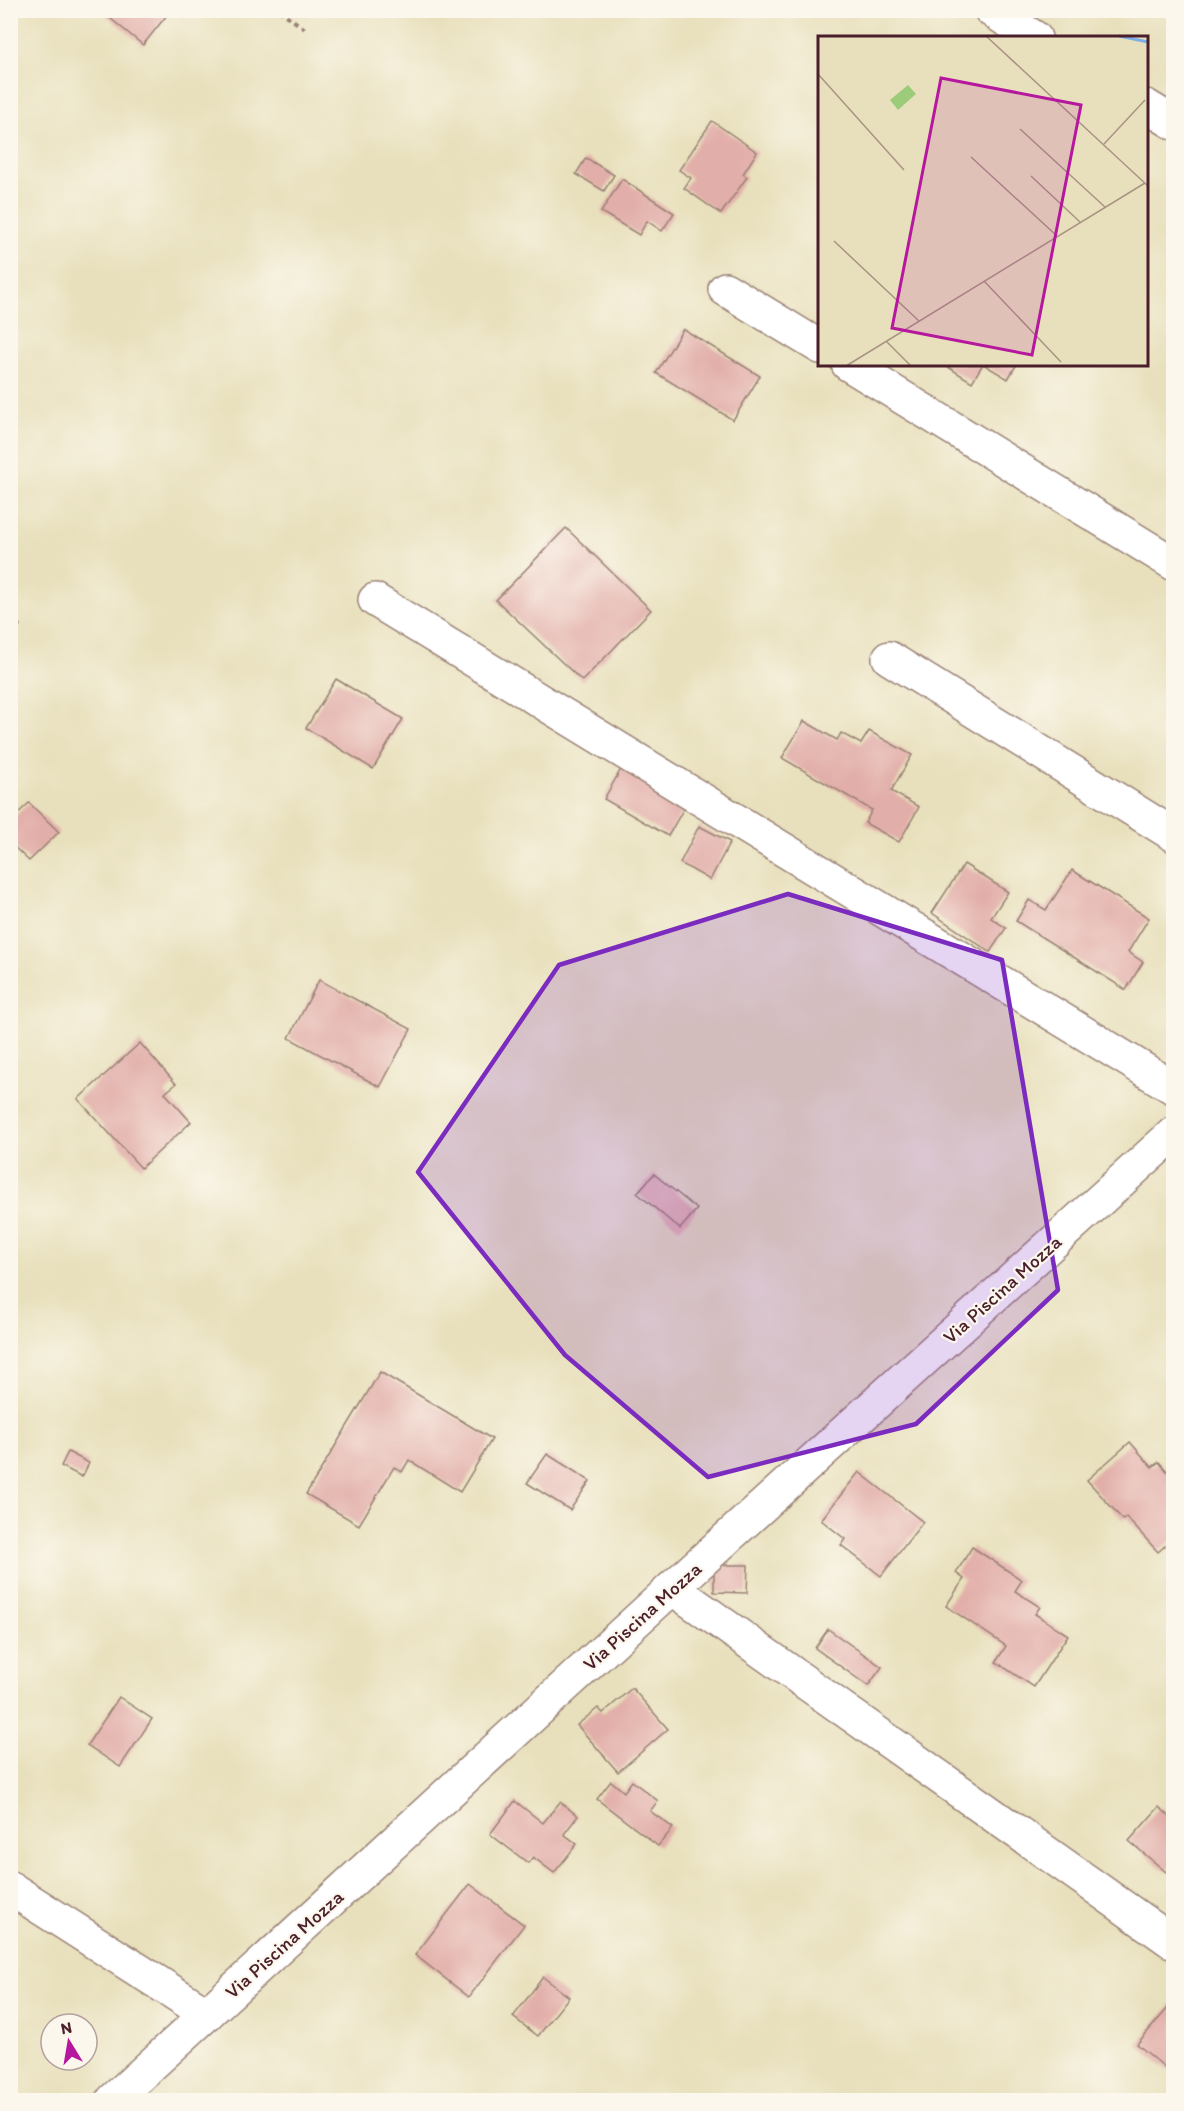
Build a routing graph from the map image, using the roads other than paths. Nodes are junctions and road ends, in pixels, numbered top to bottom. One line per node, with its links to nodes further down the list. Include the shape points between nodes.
1 (991, 10): 2 (street)
2 (1032, 36)
3 (1148, 107): 4 (street)
4 (1173, 123)
5 (725, 289): 6 (street)
6 (818, 346)
7 (851, 366): 8 (street)
8 (1173, 564)
9 (375, 600): 12 (street)
10 (889, 658): 11 (street)
11 (1173, 835)
12 (1173, 1088)
13 (1173, 1133): 14 (street, Via Piscina Mozza)
14 (672, 1588): 16 (street); 17 (street, Via Piscina Mozza)
15 (10, 1888): 17 (street)
16 (1173, 1943)
17 (207, 2014): 18 (street, Via Piscina Mozza)
18 (113, 2100)

